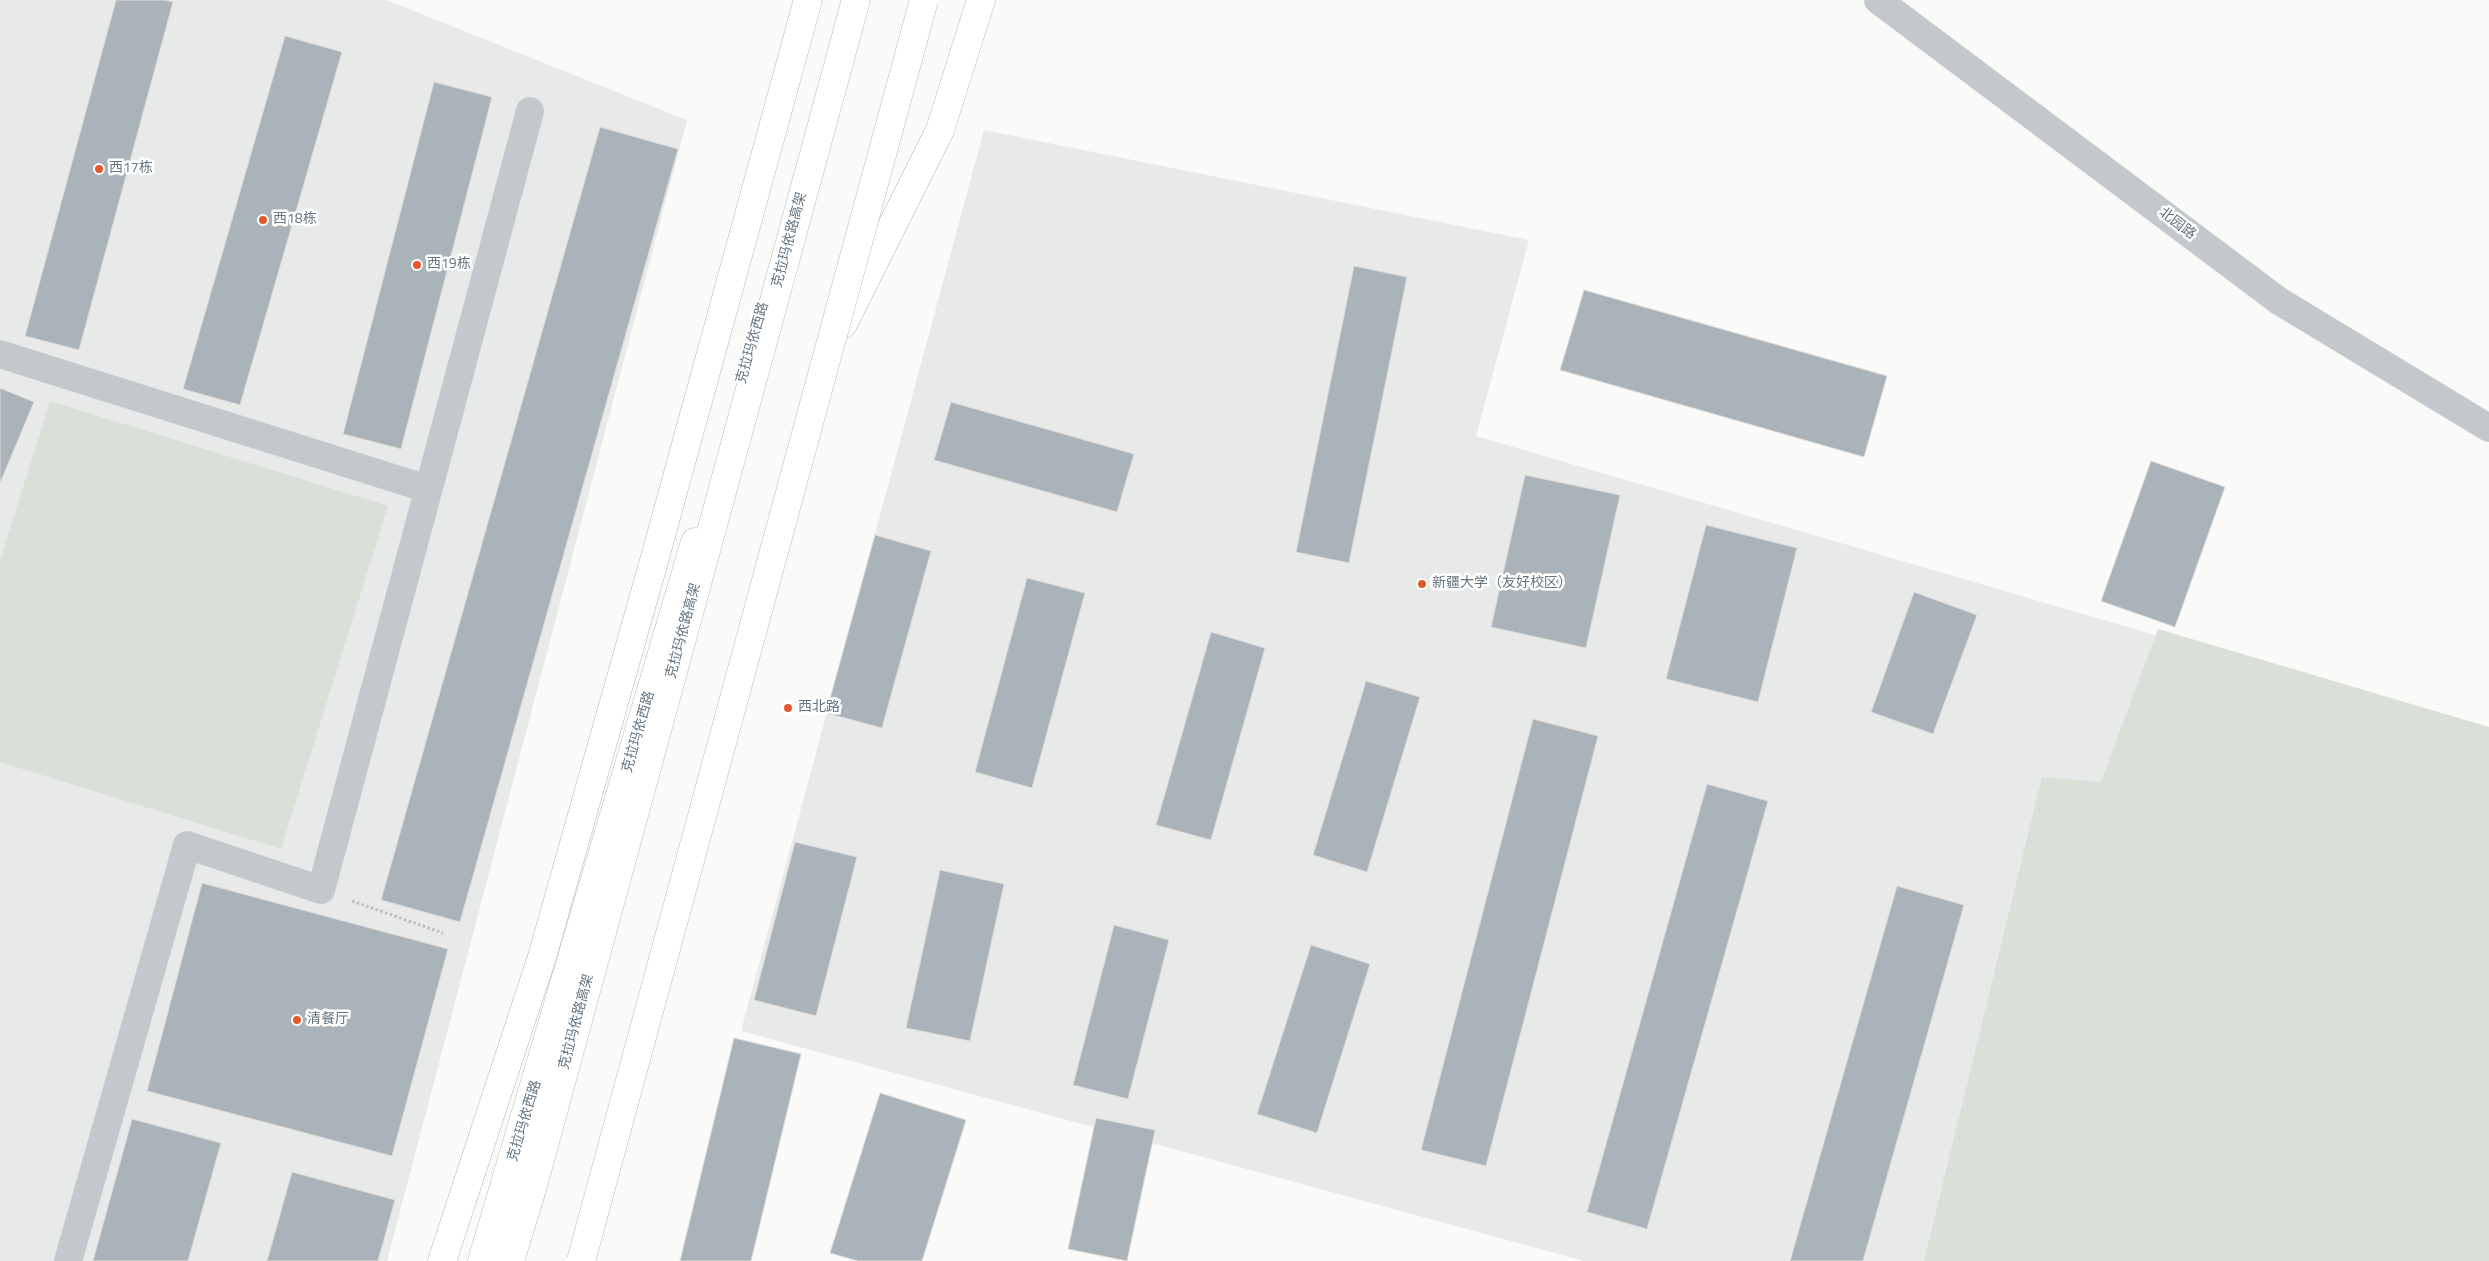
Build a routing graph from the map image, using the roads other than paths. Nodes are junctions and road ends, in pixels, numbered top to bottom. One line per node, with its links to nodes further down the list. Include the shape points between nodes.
1 (808, 0): 13 (main road, via 542,957)
2 (850, 0): 14 (main road, 克拉玛依西路, via 554,1026)
3 (856, 0): 15 (main road, 克拉玛依路高架)
4 (925, 0): 8 (main road); 17 (main road, bridge)
5 (981, 0): 8 (main road, via 940,130)
6 (1878, 0): 10 (street, 北园路, via 2278,301)
7 (530, 111): 11 (street)
8 (837, 335): 16 (main road)
9 (0, 354): 11 (street)
10 (2489, 428)
11 (428, 489): 12 (street, via 321,890 187,846)
12 (68, 1261)
13 (442, 1261)
14 (482, 1261)
15 (510, 1261)
16 (574, 1261)
17 (581, 1261)

